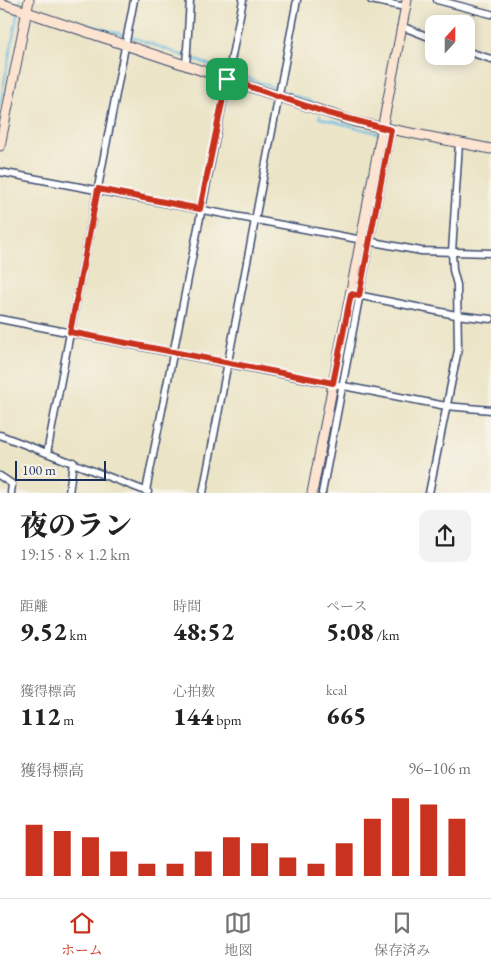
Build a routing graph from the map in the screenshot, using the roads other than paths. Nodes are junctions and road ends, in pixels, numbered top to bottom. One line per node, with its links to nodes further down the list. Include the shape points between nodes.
1 (29, 0): 10 (main road)
2 (134, 0): 14 (street)
3 (190, 0): 17 (street)
4 (243, 0): 18 (street)
5 (298, 0): 19 (street)
6 (371, 0): 9 (street)
7 (437, 0): 11 (street)
8 (0, 3): 10 (main road)
9 (406, 3): 12 (main road)
10 (26, 12): 14 (main road); 22 (main road)
11 (491, 14)
12 (401, 26): 13 (street); 20 (main road)
13 (425, 35)
14 (126, 45): 17 (main road); 25 (street)
15 (475, 54): 16 (street)
16 (491, 59)
17 (186, 66): 18 (main road)
18 (227, 79): 19 (main road); 26 (street)
19 (279, 97): 20 (main road); 27 (street)
20 (387, 130): 21 (main road); 28 (main road)
21 (459, 143): 23 (main road); 29 (street)
22 (0, 146)
23 (491, 149)
24 (0, 172): 25 (street)
25 (98, 189): 26 (street); 35 (street)
26 (200, 209): 27 (street); 36 (street)
27 (255, 219): 28 (street); 37 (street)
28 (365, 240): 29 (street, via 421,251); 31 (main road)
29 (452, 252): 30 (street); 32 (street, via 457,285)
30 (491, 253)
31 (355, 295): 32 (street); 38 (main road)
32 (456, 315): 34 (street); 39 (street, via 458,350)
33 (0, 319): 35 (street)
34 (491, 319)
35 (70, 332): 36 (street); 42 (street)
36 (173, 352): 37 (street); 45 (street)
37 (228, 364): 38 (street); 48 (street)
38 (338, 384): 39 (street); 49 (main road); 50 (street)
39 (446, 406): 40 (street); 51 (street)
40 (491, 410)
41 (0, 435): 42 (street)
42 (47, 453): 43 (street)
43 (74, 462): 45 (street); 47 (street)
44 (0, 476): 46 (street, via 12,484)
45 (148, 492)
46 (11, 493)
47 (69, 493)
48 (203, 493)
49 (312, 493)
50 (322, 493)
51 (429, 493)

